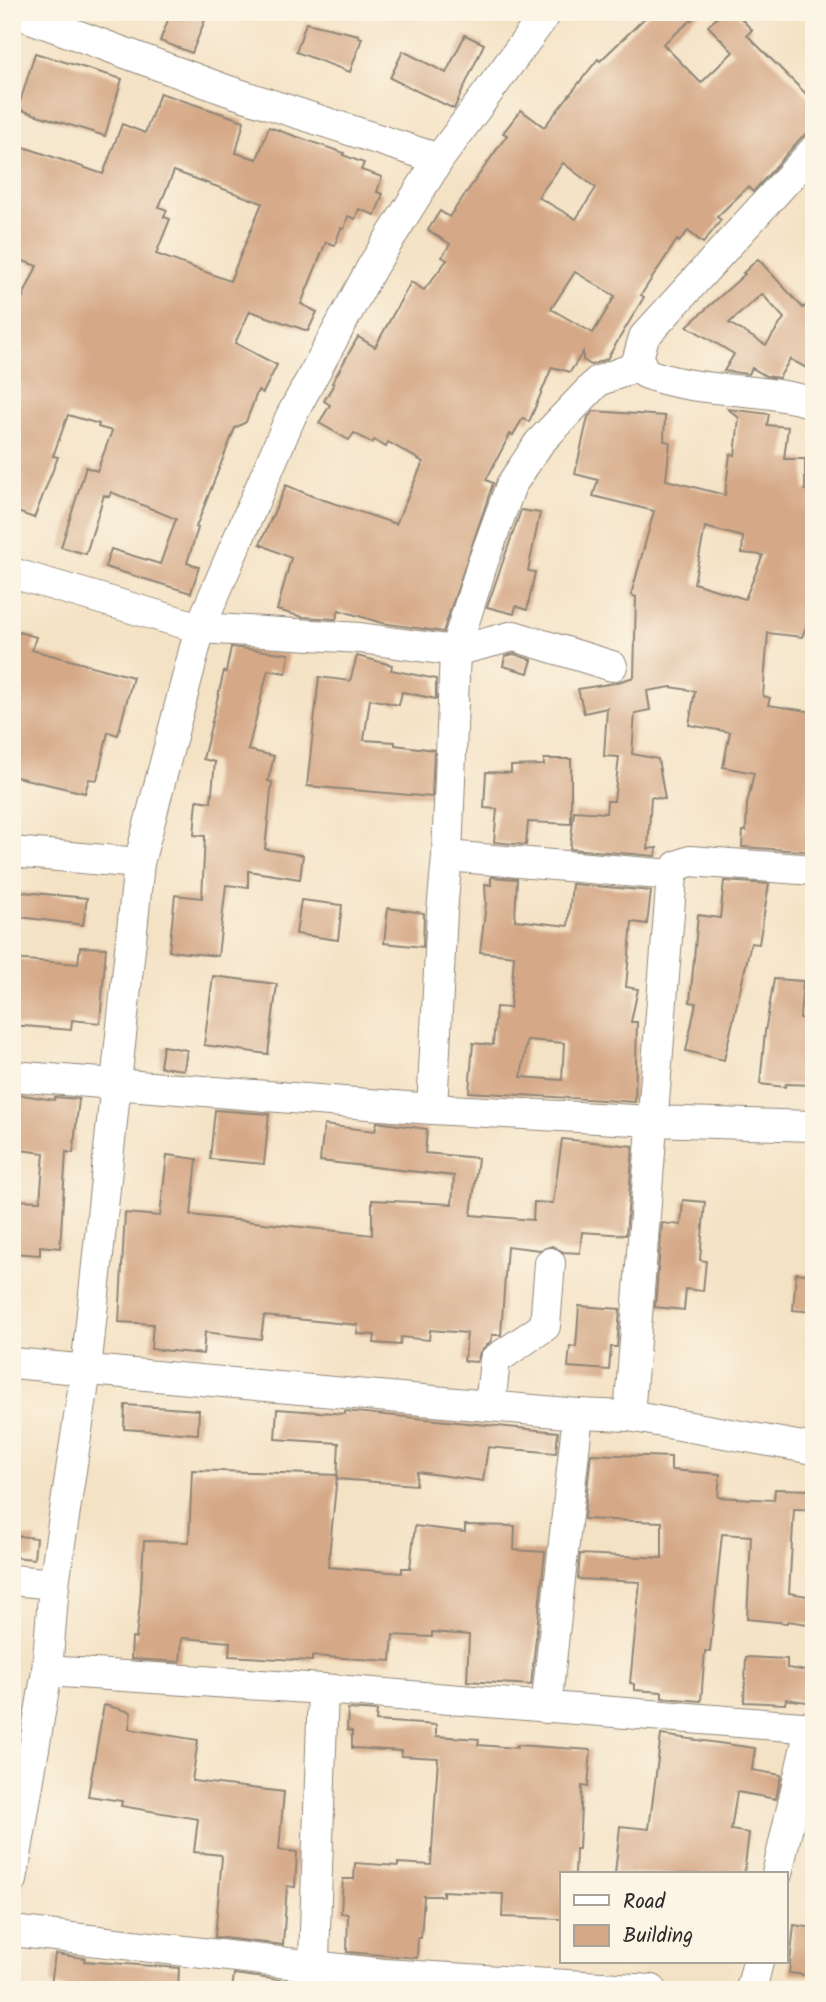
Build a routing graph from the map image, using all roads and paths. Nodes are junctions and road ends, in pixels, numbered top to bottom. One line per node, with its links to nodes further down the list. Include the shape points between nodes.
1 (15, 12): 3 (street); 5 (street, via 226,90)
2 (547, 12): 5 (street)
3 (12, 25)
4 (814, 150): 6 (street, via 644,337 638,358)
5 (439, 159): 9 (street, via 372,267 291,416)
6 (641, 365): 7 (street, via 645,373 660,379); 10 (street, via 598,381 539,443 511,485)
7 (814, 403)
8 (12, 573): 9 (street)
9 (200, 628): 10 (street, via 360,638); 14 (street)
10 (455, 651): 11 (street, via 514,636); 13 (street)
11 (612, 666)
12 (12, 852): 14 (street)
13 (447, 856): 16 (street); 19 (street)
14 (139, 863): 18 (street)
15 (814, 870): 16 (street, via 690,861 677,866)
16 (672, 875): 20 (street)
17 (12, 1076): 18 (street)
18 (115, 1084): 19 (street); 24 (street)
19 (432, 1109): 20 (street)
20 (652, 1121): 21 (street); 27 (street)
21 (814, 1126)
22 (550, 1264): 25 (street, via 545,1326 495,1360)
23 (12, 1363): 24 (street)
24 (86, 1370): 25 (street); 30 (street)
25 (490, 1406): 26 (street)
26 (578, 1414): 27 (street); 33 (street)
27 (629, 1416): 28 (street)
28 (814, 1449)
29 (12, 1580): 30 (street)
30 (54, 1584): 31 (street)
31 (47, 1671): 32 (street); 36 (street)
32 (323, 1689): 33 (street); 39 (street)
33 (546, 1708): 34 (street)
34 (812, 1728): 35 (street)
35 (777, 1872)
36 (12, 1880)
37 (12, 1931): 39 (street)
38 (758, 1964): 41 (street)
39 (314, 1978): 40 (street, via 384,1973)
40 (652, 1990)
41 (751, 1990)

